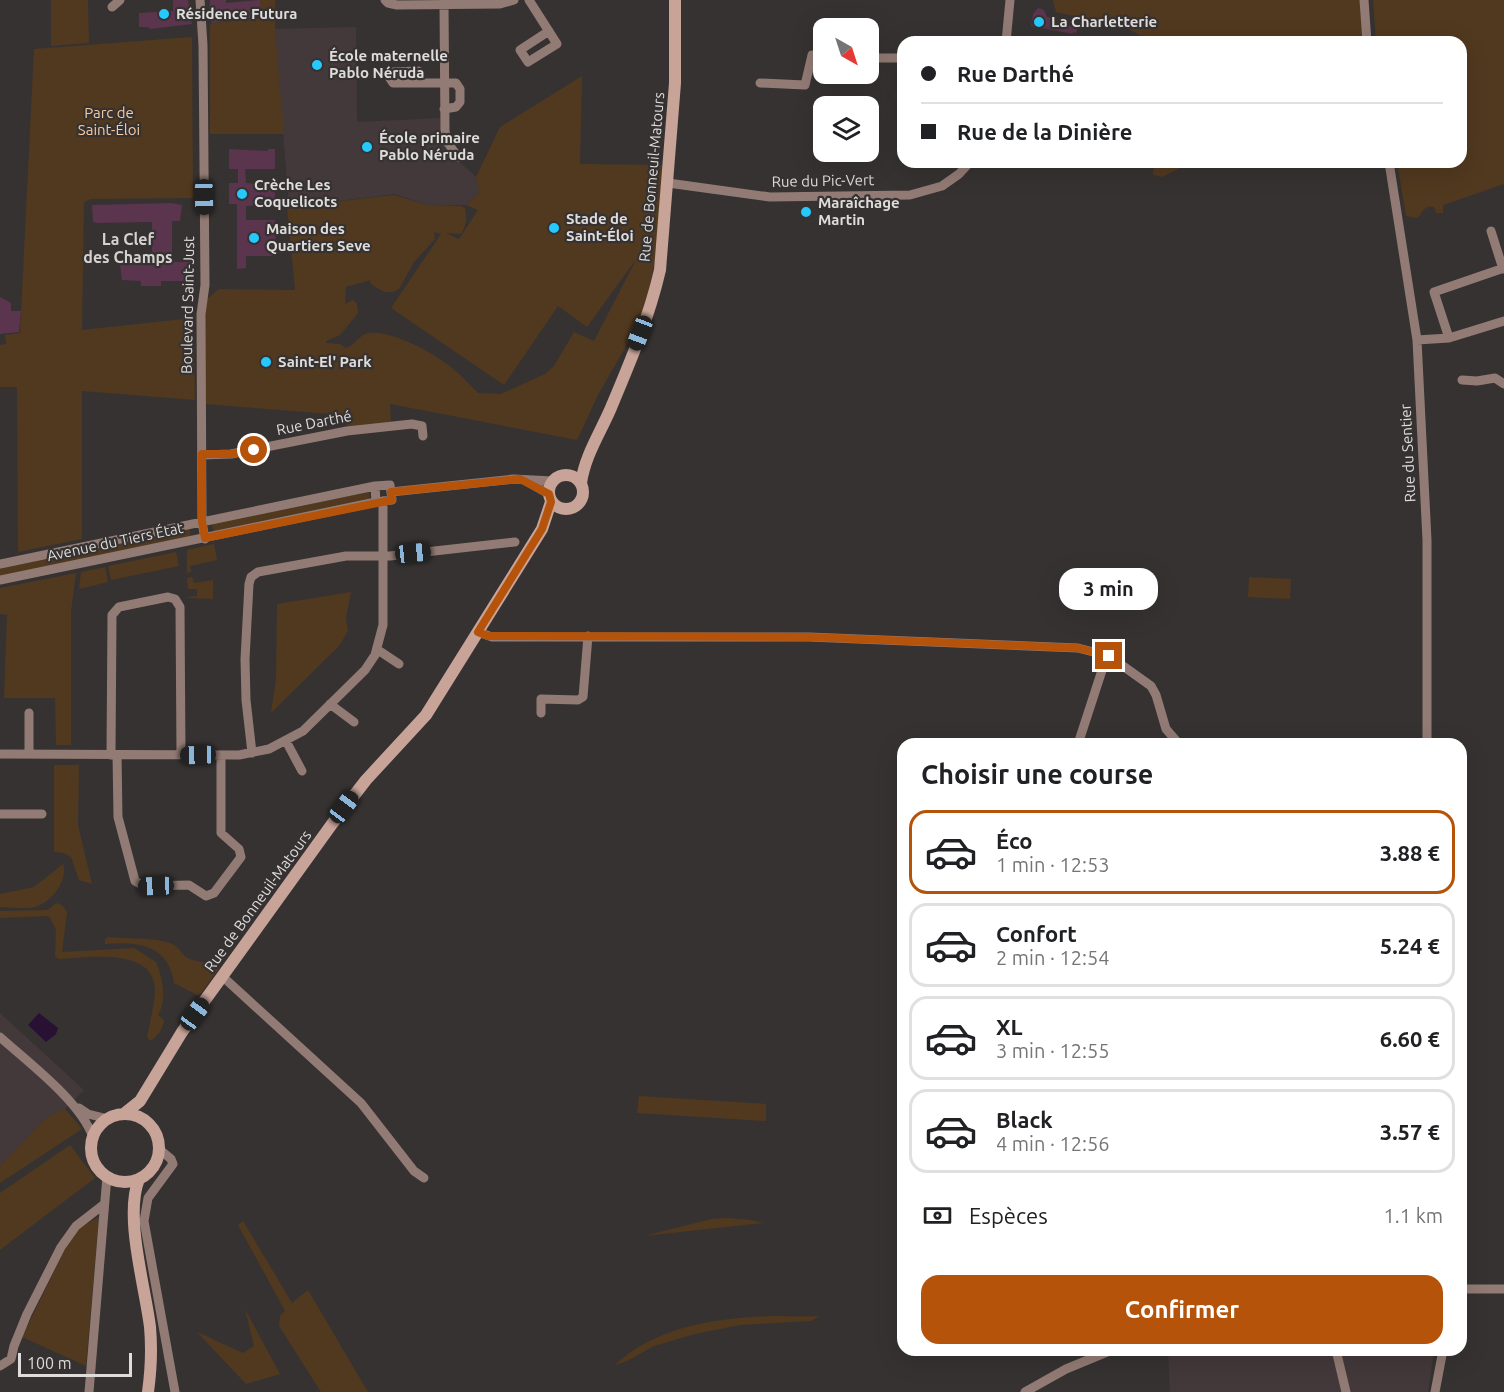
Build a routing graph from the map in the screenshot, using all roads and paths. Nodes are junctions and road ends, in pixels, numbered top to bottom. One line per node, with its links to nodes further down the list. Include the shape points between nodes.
1 (120, 0): 10 (street)
2 (200, 0): 34 (street, Boulevard Saint-Just, via 205,273 201,315)
3 (385, 0): 9 (street, via 397,5)
4 (514, 0): 9 (street, via 500,4)
5 (529, 0): 11 (street)
6 (675, 0): 24 (main road, Rue de Bonneuil-Matours, via 675,83)
7 (1010, 0): 12 (street)
8 (1364, 0): 13 (street)
9 (444, 4): 18 (street)
10 (112, 7)
11 (549, 31): 11 (street, via 520,50 528,62 557,44)
12 (1007, 36)
13 (1367, 36)
14 (813, 55): 19 (street, via 805,85)
15 (879, 58): 16 (street)
16 (897, 58)
17 (421, 82): 18 (street)
18 (444, 83): 20 (street); 20 (street, via 456,83 460,89 458,105)
19 (760, 83)
20 (444, 109): 21 (street, via 446,137)
21 (458, 157)
22 (964, 168): 24 (street, Rue du Pic-Vert, via 942,186 910,195 770,197)
23 (1390, 168): 29 (street, Rue du Sentier)
24 (668, 183): 33 (main road, Rue de Bonneuil-Matours, via 655,290 610,410)
25 (1491, 231): 26 (street)
26 (1504, 268): 28 (street, via 1434,292)
27 (1504, 321): 28 (street)
28 (1449, 338): 29 (street)
29 (1417, 340): 62 (street, Rue du Sentier, via 1427,540)
30 (1462, 380): 31 (street, via 1495,378)
31 (1504, 384)
32 (423, 436): 34 (street, Rue Darthé, via 422,426 412,424 347,431 231,454)
33 (589, 452): 35 (main road, Rue de Bonneuil-Matours); 38 (main road, Rue de Bonneuil-Matours)
34 (202, 454): 44 (street, Boulevard Saint-Just)
35 (569, 475): 37 (main road); 38 (main road)
36 (524, 479): 37 (street); 40 (street); 41 (street)
37 (553, 481): 41 (main road)
38 (581, 483): 43 (main road, via 581,501)
39 (375, 486): 40 (street, via 390,485); 42 (street); 44 (street, Avenue du Tiers État)
40 (391, 492): 42 (street, via 392,500)
41 (550, 498): 43 (main road); 45 (main road, Rue de Bonneuil-Matours)
42 (380, 502): 46 (street, Avenue du Tiers État); 48 (street)
43 (565, 510): 45 (main road, Rue de Bonneuil-Matours)
44 (202, 522): 46 (street, Boulevard Saint-Just); 49 (street, Avenue du Tiers État)
45 (542, 529): 51 (main road, Rue de Bonneuil-Matours)
46 (205, 538): 50 (street, Avenue du Tiers État)
47 (514, 542): 48 (street)
48 (383, 555): 53 (street, via 383,625); 64 (street, via 322,560 258,572 251,577 245,659)
49 (0, 564)
50 (0, 580)
51 (478, 632): 52 (street, via 492,637); 73 (main road, Rue de Bonneuil-Matours, via 426,715 357,791)
52 (588, 636): 54 (street, via 809,637 1078,648); 57 (street, via 583,697 541,699)
53 (378, 650): 55 (street); 56 (street, via 365,670)
54 (1107, 655): 60 (street); 61 (street, via 1154,690 1166,729)
55 (399, 664)
56 (330, 704): 59 (street); 63 (street, via 303,731)
57 (541, 712)
58 (29, 713): 66 (street)
59 (354, 723)
60 (1080, 738)
61 (1174, 738)
62 (1427, 738)
63 (286, 741): 64 (street); 70 (street)
64 (252, 753): 69 (street)
65 (0, 754): 66 (street)
66 (29, 754): 67 (street)
67 (114, 755): 68 (street); 68 (street, via 112,615 119,607 168,597 180,607); 69 (street, via 118,817 137,884 189,885 206,896 217,890 241,857 239,849 221,833)
68 (181, 755): 69 (street)
69 (220, 755)
70 (302, 771)
71 (0, 814): 72 (street)
72 (42, 814)
73 (222, 976): 75 (main road, Rue de Bonneuil-Matours); 83 (street, via 361,1103 414,1171)
74 (0, 1037): 76 (street)
75 (148, 1090): 77 (main road, Rue de Bonneuil-Matours); 79 (main road, Rue de Bonneuil-Matours)
76 (74, 1105): 78 (street); 80 (street)
77 (125, 1113): 78 (main road); 79 (main road)
78 (108, 1119): 80 (main road)
79 (148, 1123): 81 (main road)
80 (93, 1137): 82 (main road, via 93,1159)
81 (159, 1149): 84 (main road, via 153,1167); 95 (street, via 173,1164 148,1198 144,1221)
82 (112, 1178): 84 (main road, via 129,1182); 85 (street); 86 (main road, via 123,1190)
83 (424, 1178)
84 (138, 1179): 86 (main road)
85 (103, 1205): 92 (street, via 76,1226 61,1247 27,1314 11,1359); 93 (street)
86 (134, 1218): 94 (main road, via 150,1327)
87 (1467, 1289): 88 (street)
88 (1504, 1289)
89 (1097, 1356): 96 (street)
90 (1337, 1356): 97 (street)
91 (1442, 1356): 98 (street)
92 (0, 1366)
93 (89, 1392)
94 (148, 1392)
95 (175, 1392)
96 (1025, 1392)
97 (1346, 1392)
98 (1435, 1392)

